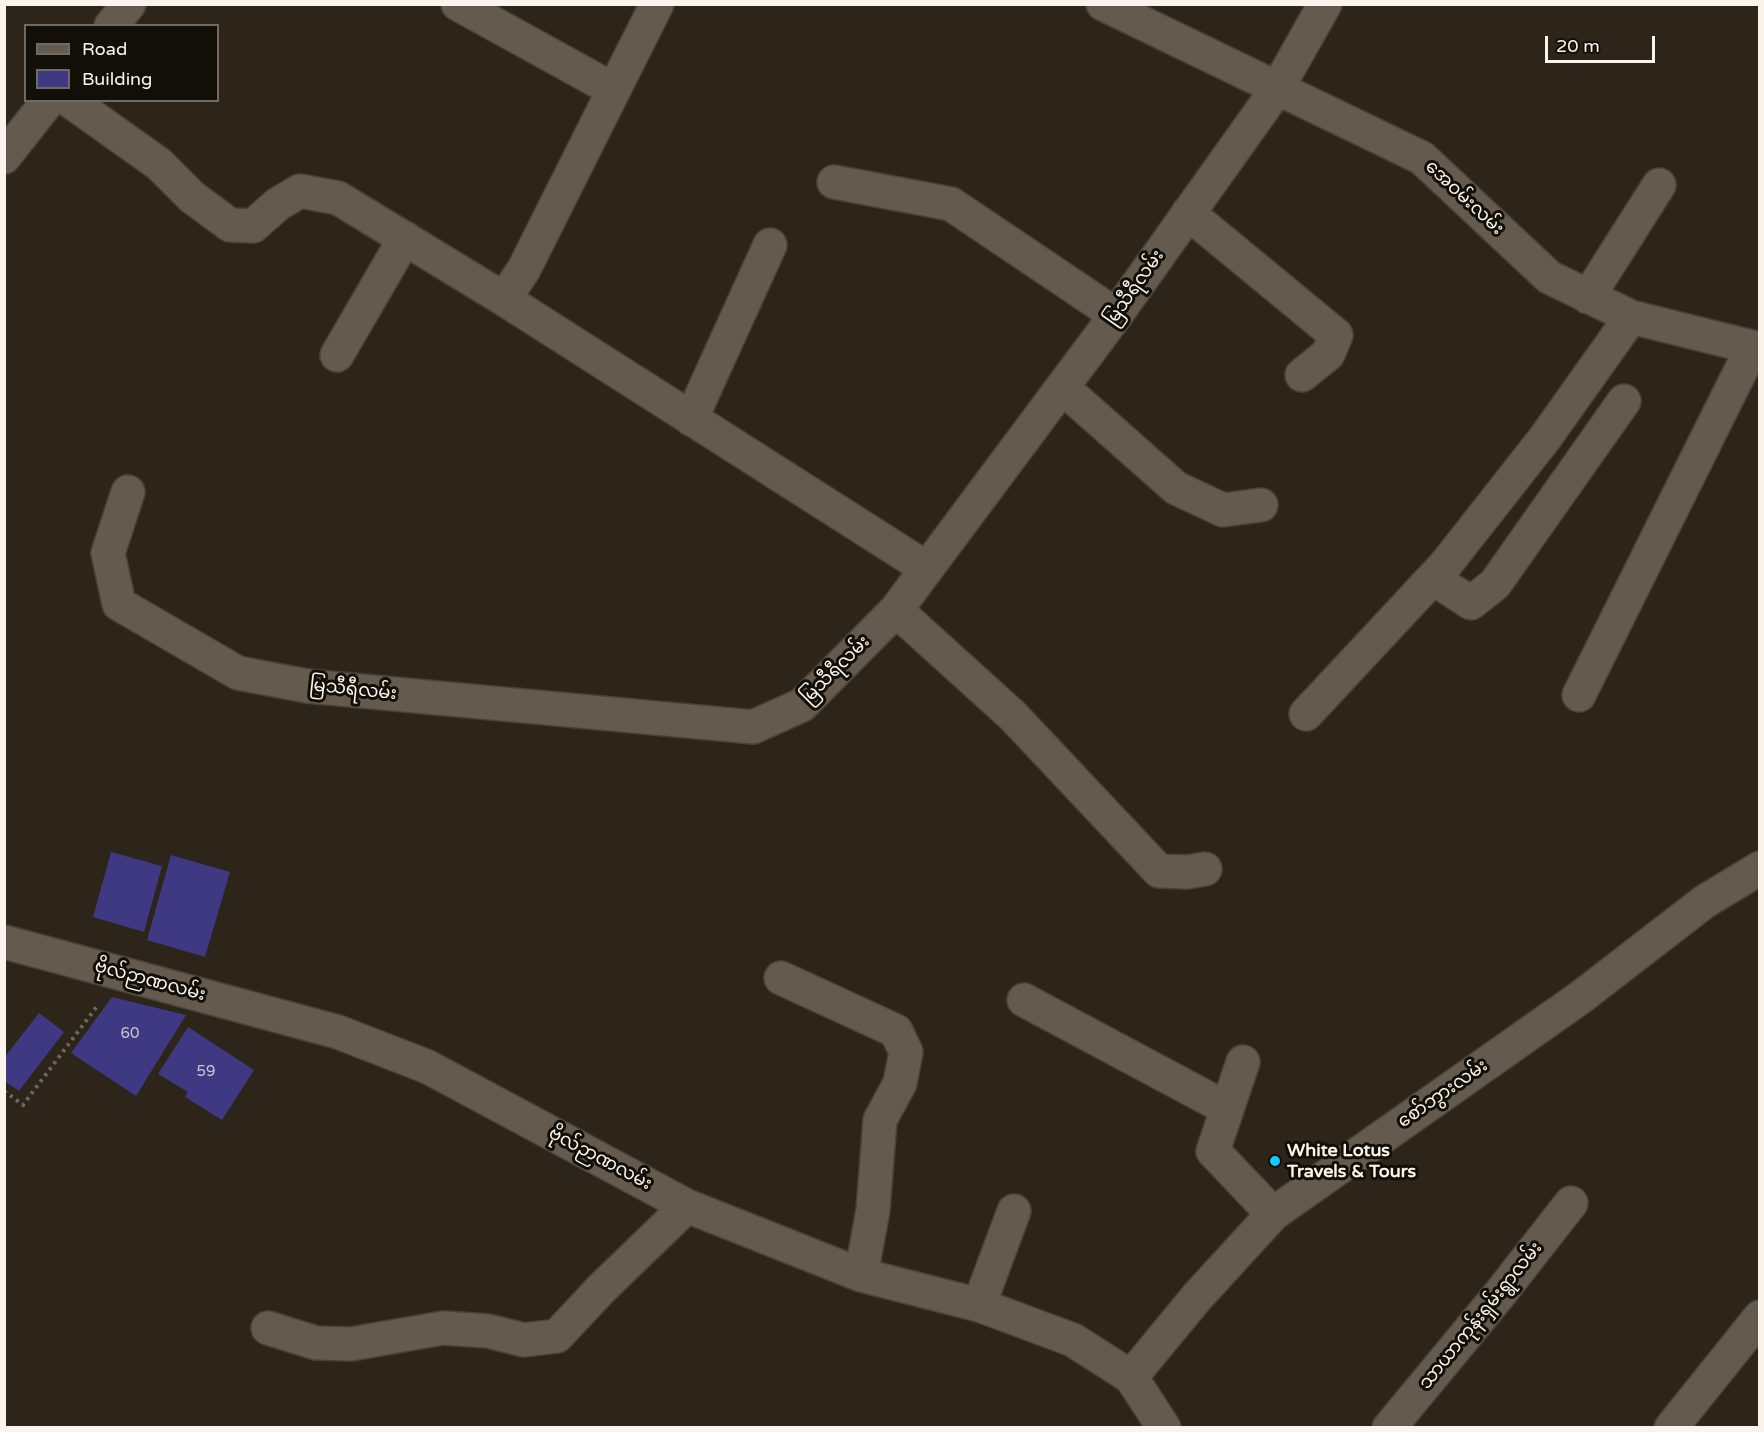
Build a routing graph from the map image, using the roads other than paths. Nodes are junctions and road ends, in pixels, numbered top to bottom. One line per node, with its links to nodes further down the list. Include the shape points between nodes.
1 (129, 4): 6 (street)
2 (458, 4): 8 (street)
3 (657, 4): 8 (street)
4 (1103, 4): 7 (street, အေဝမ်းလမ်း)
5 (1325, 4): 7 (street, မြသီရီလမ်း)
6 (113, 24)
7 (1277, 88): 15 (street, မြသီရီလမ်း); 18 (street, အေဝမ်းလမ်း, via 1422,158 1549,277)
8 (614, 90): 19 (street, via 525,269)
9 (46, 102): 11 (street)
10 (72, 102): 16 (street, via 159,164 192,197 230,225 253,226 300,191 338,198)
11 (15, 123): 12 (street)
12 (4, 157)
13 (834, 182): 20 (street, via 951,204)
14 (1659, 185): 18 (street)
15 (1188, 213): 20 (street, မြသီရီလမ်း); 24 (street, via 1336,335 1328,354)
16 (405, 238): 19 (street); 23 (street)
17 (770, 245): 27 (street)
18 (1588, 297): 21 (street, အေဝမ်းလမ်း)
19 (504, 299): 27 (street)
20 (1116, 315): 25 (street, မြသီရီလမ်း)
21 (1631, 317): 22 (street, အေဝမ်းလမ်း); 31 (street, via 1545,438)
22 (1756, 348): 33 (street)
23 (337, 355)
24 (1302, 375)
25 (1063, 388): 29 (street, via 1176,488 1223,510); 30 (street, မြသီရီလမ်း)
26 (1624, 401): 31 (street, via 1495,584 1471,603)
27 (691, 419): 30 (street)
28 (128, 492): 32 (street, မြသီရီလမ်း, via 108,553 119,604 238,673 307,686 753,727 802,705)
29 (1261, 505)
30 (926, 568): 32 (street, မြသီရီလမ်း)
31 (1434, 579): 34 (street)
32 (896, 610): 36 (street, via 1013,716 1159,871)
33 (1579, 695)
34 (1306, 714)
35 (1760, 868): 45 (street, စော်ဘွားလမ်း, via 1704,902 1581,997)
36 (1205, 869)
37 (4, 942): 43 (street, ဗိုလ်ဉာဏလမ်း, via 338,1032 418,1063)
38 (781, 978): 46 (street, via 896,1031 906,1052 900,1083 879,1120 873,1210)
39 (1024, 1000): 41 (street)
40 (1244, 1062): 41 (street)
41 (1226, 1108): 45 (street, via 1213,1151)
42 (1571, 1203): 52 (street, သာယာကုန်းရှမ်းရွာလမ်း)
43 (687, 1206): 46 (street, ဗိုလ်ဉာဏလမ်း); 49 (street, via 557,1336 524,1340 488,1331 444,1328 351,1344 316,1343)
44 (1014, 1211): 47 (street)
45 (1274, 1214): 50 (street, စော်ဘွားလမ်း, via 1197,1297)
46 (861, 1275): 47 (street, ဗိုလ်ဉာဏလမ်း)
47 (979, 1305): 50 (street, ဗိုလ်ဉာဏလမ်း, via 1073,1340)
48 (1760, 1317): 53 (street)
49 (268, 1328)
50 (1131, 1377): 51 (street, ဗိုလ်ဉာဏလမ်း)
51 (1164, 1428)
52 (1389, 1428)
53 (1671, 1428)

